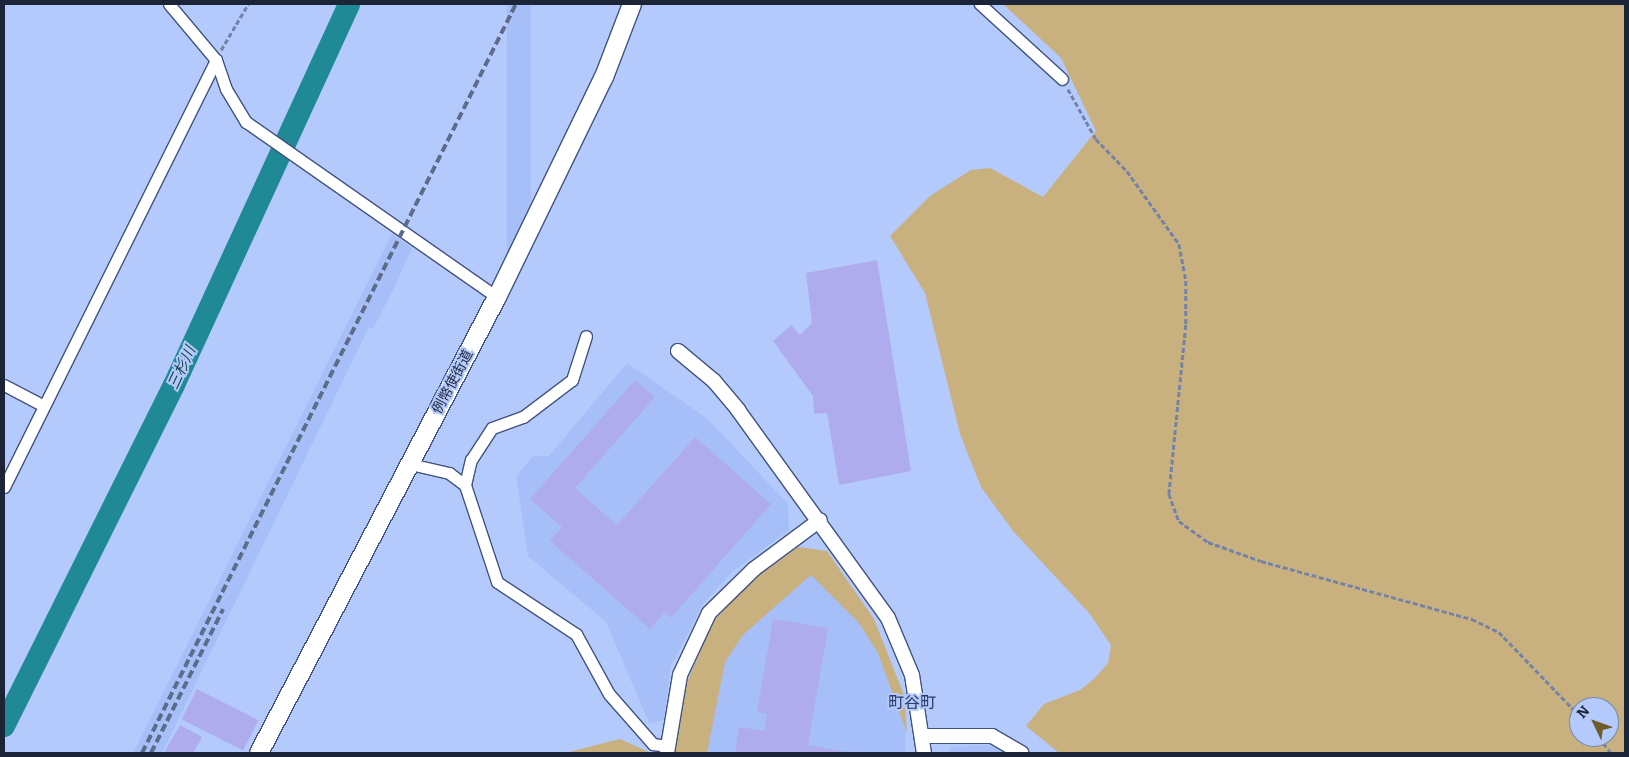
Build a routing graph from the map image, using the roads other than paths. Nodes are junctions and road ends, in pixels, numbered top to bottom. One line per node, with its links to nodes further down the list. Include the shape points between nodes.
1 (169, 4): 4 (street)
2 (632, 4): 6 (main road, 例幣使街道, via 604,77)
3 (980, 4): 5 (street)
4 (216, 60): 6 (street, via 234,106 269,140); 10 (street)
5 (1062, 79)
6 (497, 297): 11 (main road, 例幣使街道)
7 (586, 336): 12 (street, via 572,380 523,418 492,428 471,460)
8 (678, 351): 14 (street, via 714,381)
9 (4, 385): 10 (street)
10 (44, 406): 13 (street)
11 (410, 464): 12 (street, via 449,473); 17 (main road, 例幣使街道)
12 (466, 485): 16 (street, via 498,582 576,634 609,694 652,744)
13 (4, 487)
14 (820, 520): 15 (street, via 855,567 901,644); 16 (street, via 754,569 709,613 680,675)
15 (924, 736): 18 (street); 19 (street, via 992,736)
16 (668, 750)
17 (259, 753)
18 (924, 753)
19 (1021, 753)

